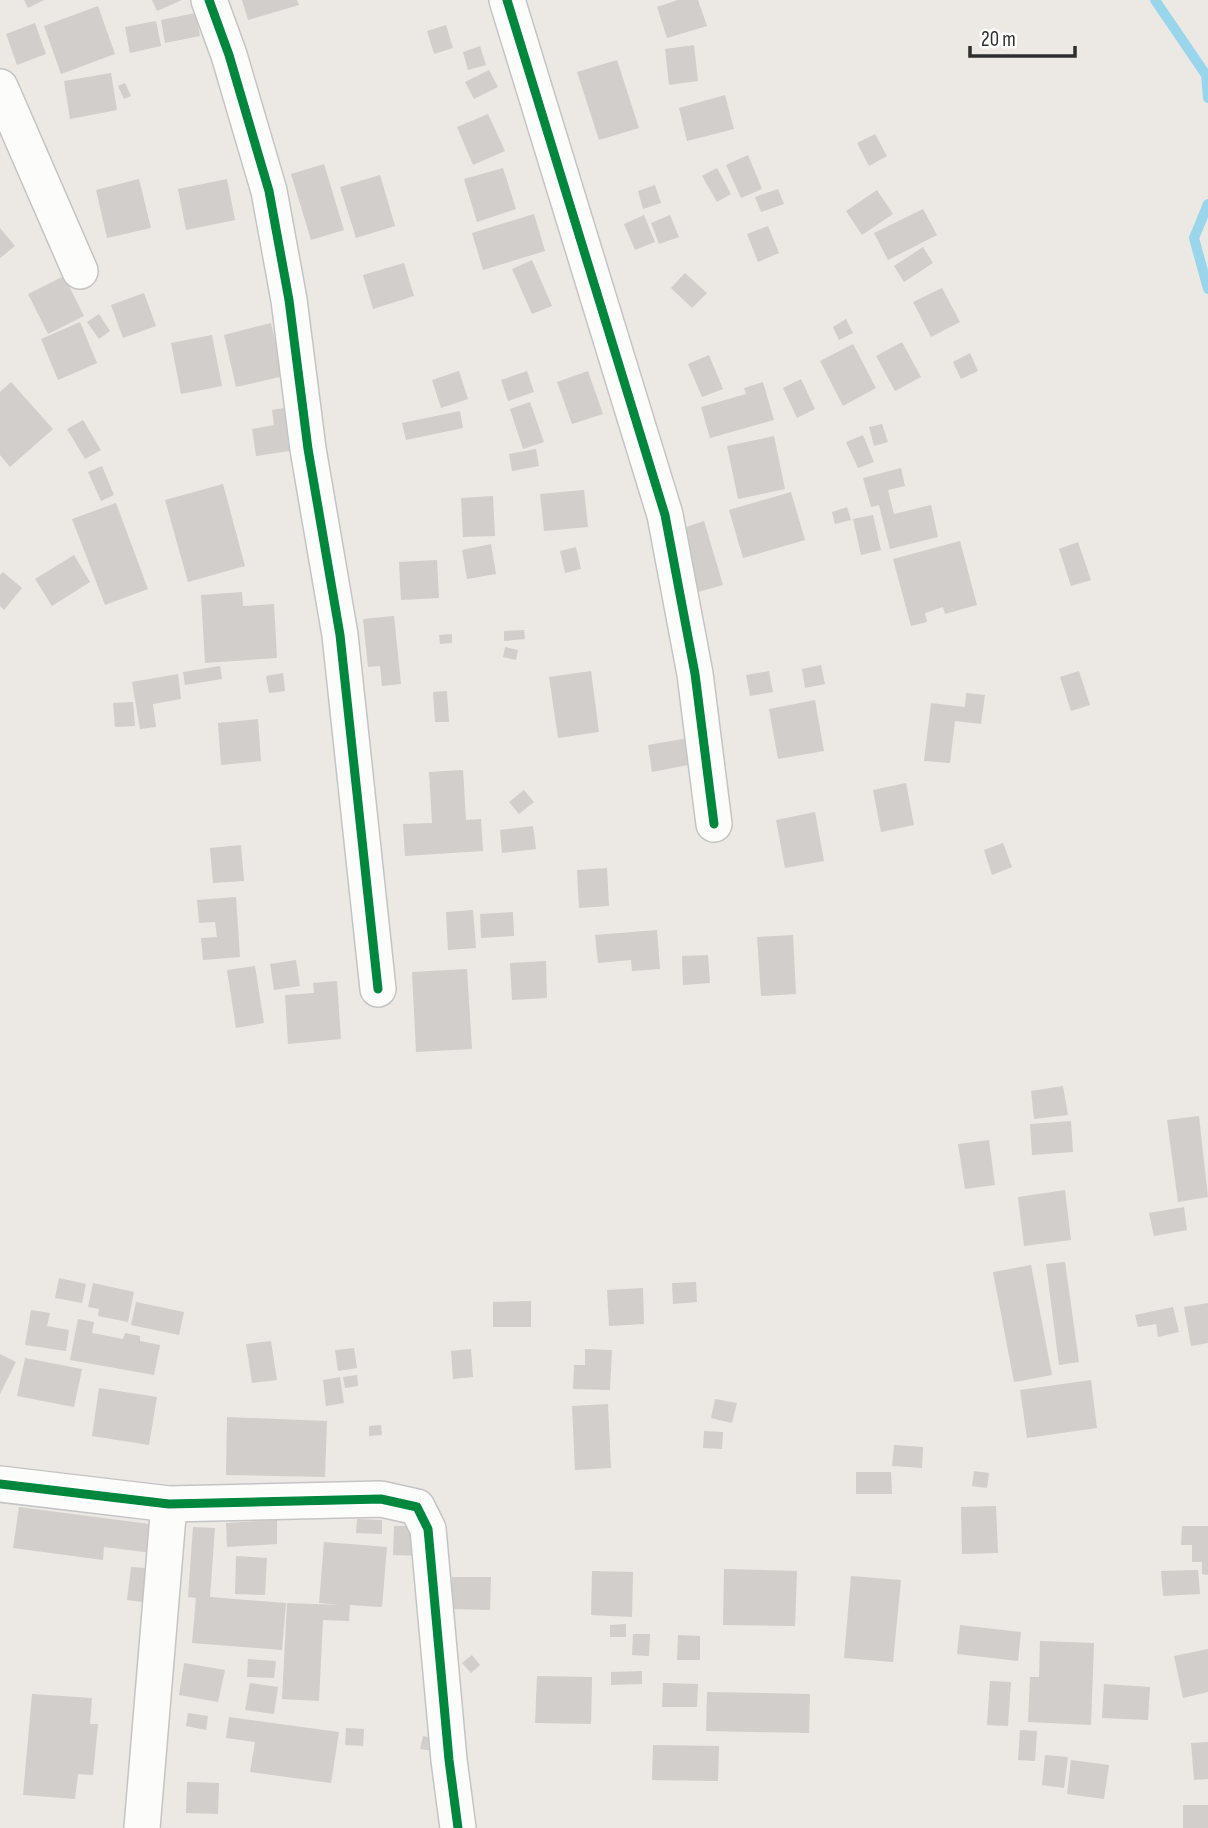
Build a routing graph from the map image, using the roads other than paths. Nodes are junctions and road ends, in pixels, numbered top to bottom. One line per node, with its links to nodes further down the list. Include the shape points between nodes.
1 (209, 0): 6 (street, via 269,191 289,300 308,449 340,635)
2 (507, 0): 5 (street, via 664,515 695,674)
3 (0, 87): 4 (street)
4 (80, 271)
5 (714, 824)
6 (378, 989)
7 (0, 1484): 8 (street)
8 (169, 1504): 9 (street); 10 (street, via 382,1499 417,1507 428,1529)
9 (142, 1828)
10 (458, 1828)

